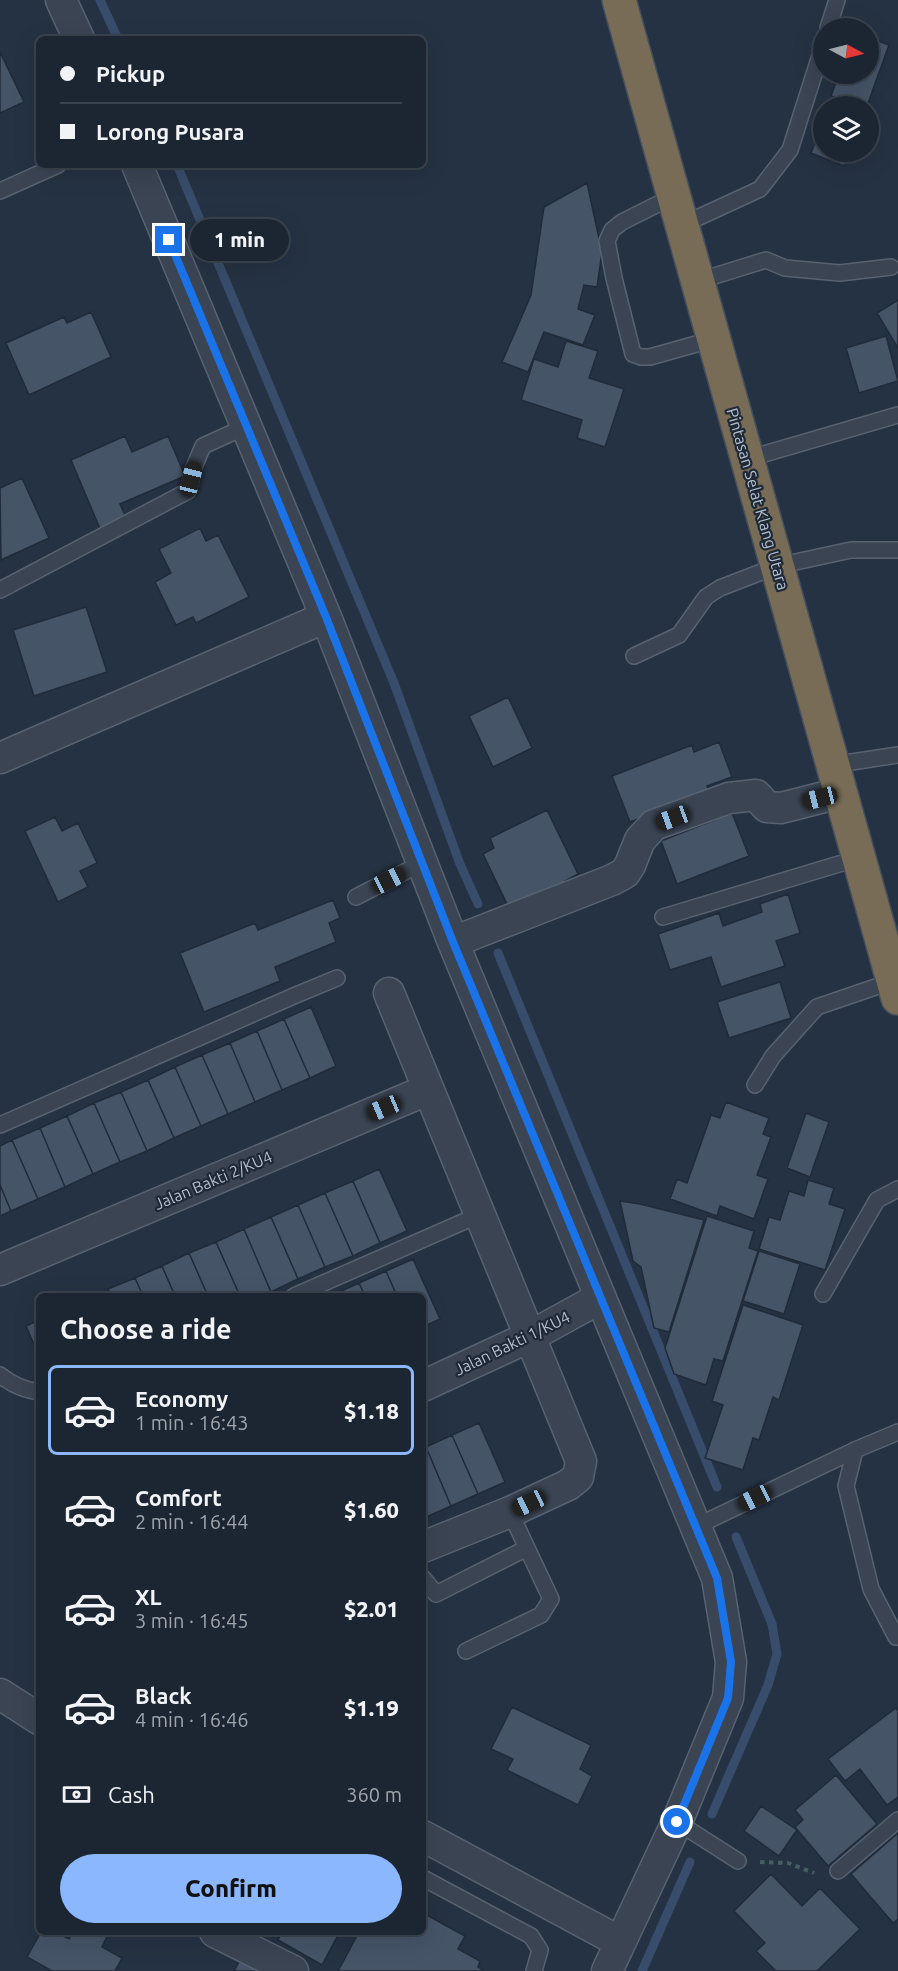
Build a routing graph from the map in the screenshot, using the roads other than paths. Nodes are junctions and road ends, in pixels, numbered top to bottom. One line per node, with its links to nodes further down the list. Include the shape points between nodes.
1 (60, 0): 5 (street)
2 (620, 0): 10 (highway, Pintasan Selat Klang Utara)
3 (837, 0): 4 (lane)
4 (831, 18)
5 (78, 36)
6 (813, 78): 10 (lane, via 790,150 760,189)
7 (52, 168): 9 (lane)
8 (138, 168): 15 (street)
9 (0, 192)
10 (678, 211): 12 (highway, Pintasan Selat Klang Utara); 13 (lane, via 622,222 612,230 607,242 633,354 650,357)
11 (891, 267): 12 (lane, via 840,273 785,268 766,260)
12 (698, 281): 13 (highway, Pintasan Selat Klang Utara)
13 (714, 339): 16 (highway, Pintasan Selat Klang Utara)
14 (898, 415): 16 (lane)
15 (247, 426): 19 (lane, via 203,446 188,492); 20 (street)
16 (747, 459): 18 (highway, Pintasan Selat Klang Utara)
17 (898, 550): 18 (lane, via 851,550)
18 (777, 566): 21 (lane, via 720,588 706,597 679,635); 24 (highway, Pintasan Selat Klang Utara)
19 (0, 590)
20 (326, 617): 23 (street); 26 (street)
21 (634, 656)
22 (898, 755): 24 (lane)
23 (0, 758)
24 (836, 779): 25 (highway, Pintasan Selat Klang Utara); 29 (street, via 781,808 767,807 756,795 729,798 654,825 640,840 625,873)
25 (859, 858): 28 (lane); 31 (highway, Pintasan Selat Klang Utara)
26 (422, 863): 27 (lane); 29 (street)
27 (356, 897)
28 (663, 917)
29 (453, 942): 41 (street)
30 (338, 978): 35 (lane)
31 (895, 989): 33 (lane, via 817,1007 773,1056)
32 (388, 993): 34 (street)
33 (755, 1085)
34 (427, 1090): 37 (street); 38 (street, Jalan Bakti 2/KU4)
35 (0, 1125)
36 (898, 1189): 40 (lane, via 877,1200)
37 (481, 1214): 39 (lane); 42 (street)
38 (0, 1270)
39 (301, 1293)
40 (823, 1294)
41 (600, 1298): 42 (street, Jalan Bakti 1/KU4); 49 (street)
42 (529, 1337): 44 (street, Jalan Bakti 1/KU4); 48 (street, via 581,1461 578,1477 568,1485)
43 (0, 1375): 45 (lane)
44 (426, 1385)
45 (36, 1391)
46 (898, 1432): 47 (lane)
47 (855, 1450): 49 (lane); 53 (lane, via 846,1486 871,1589)
48 (510, 1512): 50 (street); 51 (lane)
49 (695, 1527): 58 (street, via 717,1578 731,1662 728,1698)
50 (426, 1546)
51 (527, 1548): 52 (lane, via 436,1594); 54 (lane, via 551,1599 541,1615)
52 (426, 1582)
53 (898, 1637)
54 (466, 1651)
55 (0, 1694): 56 (street)
56 (36, 1717)
57 (898, 1820): 61 (lane)
58 (677, 1822): 60 (lane); 64 (street)
59 (426, 1838): 64 (street)
60 (738, 1861)
61 (838, 1871)
62 (426, 1880): 66 (lane, via 531,1936 540,1950)
63 (221, 1935): 65 (street)
64 (620, 1942): 67 (street)
65 (293, 1971)
66 (534, 1971)
67 (607, 1971)

